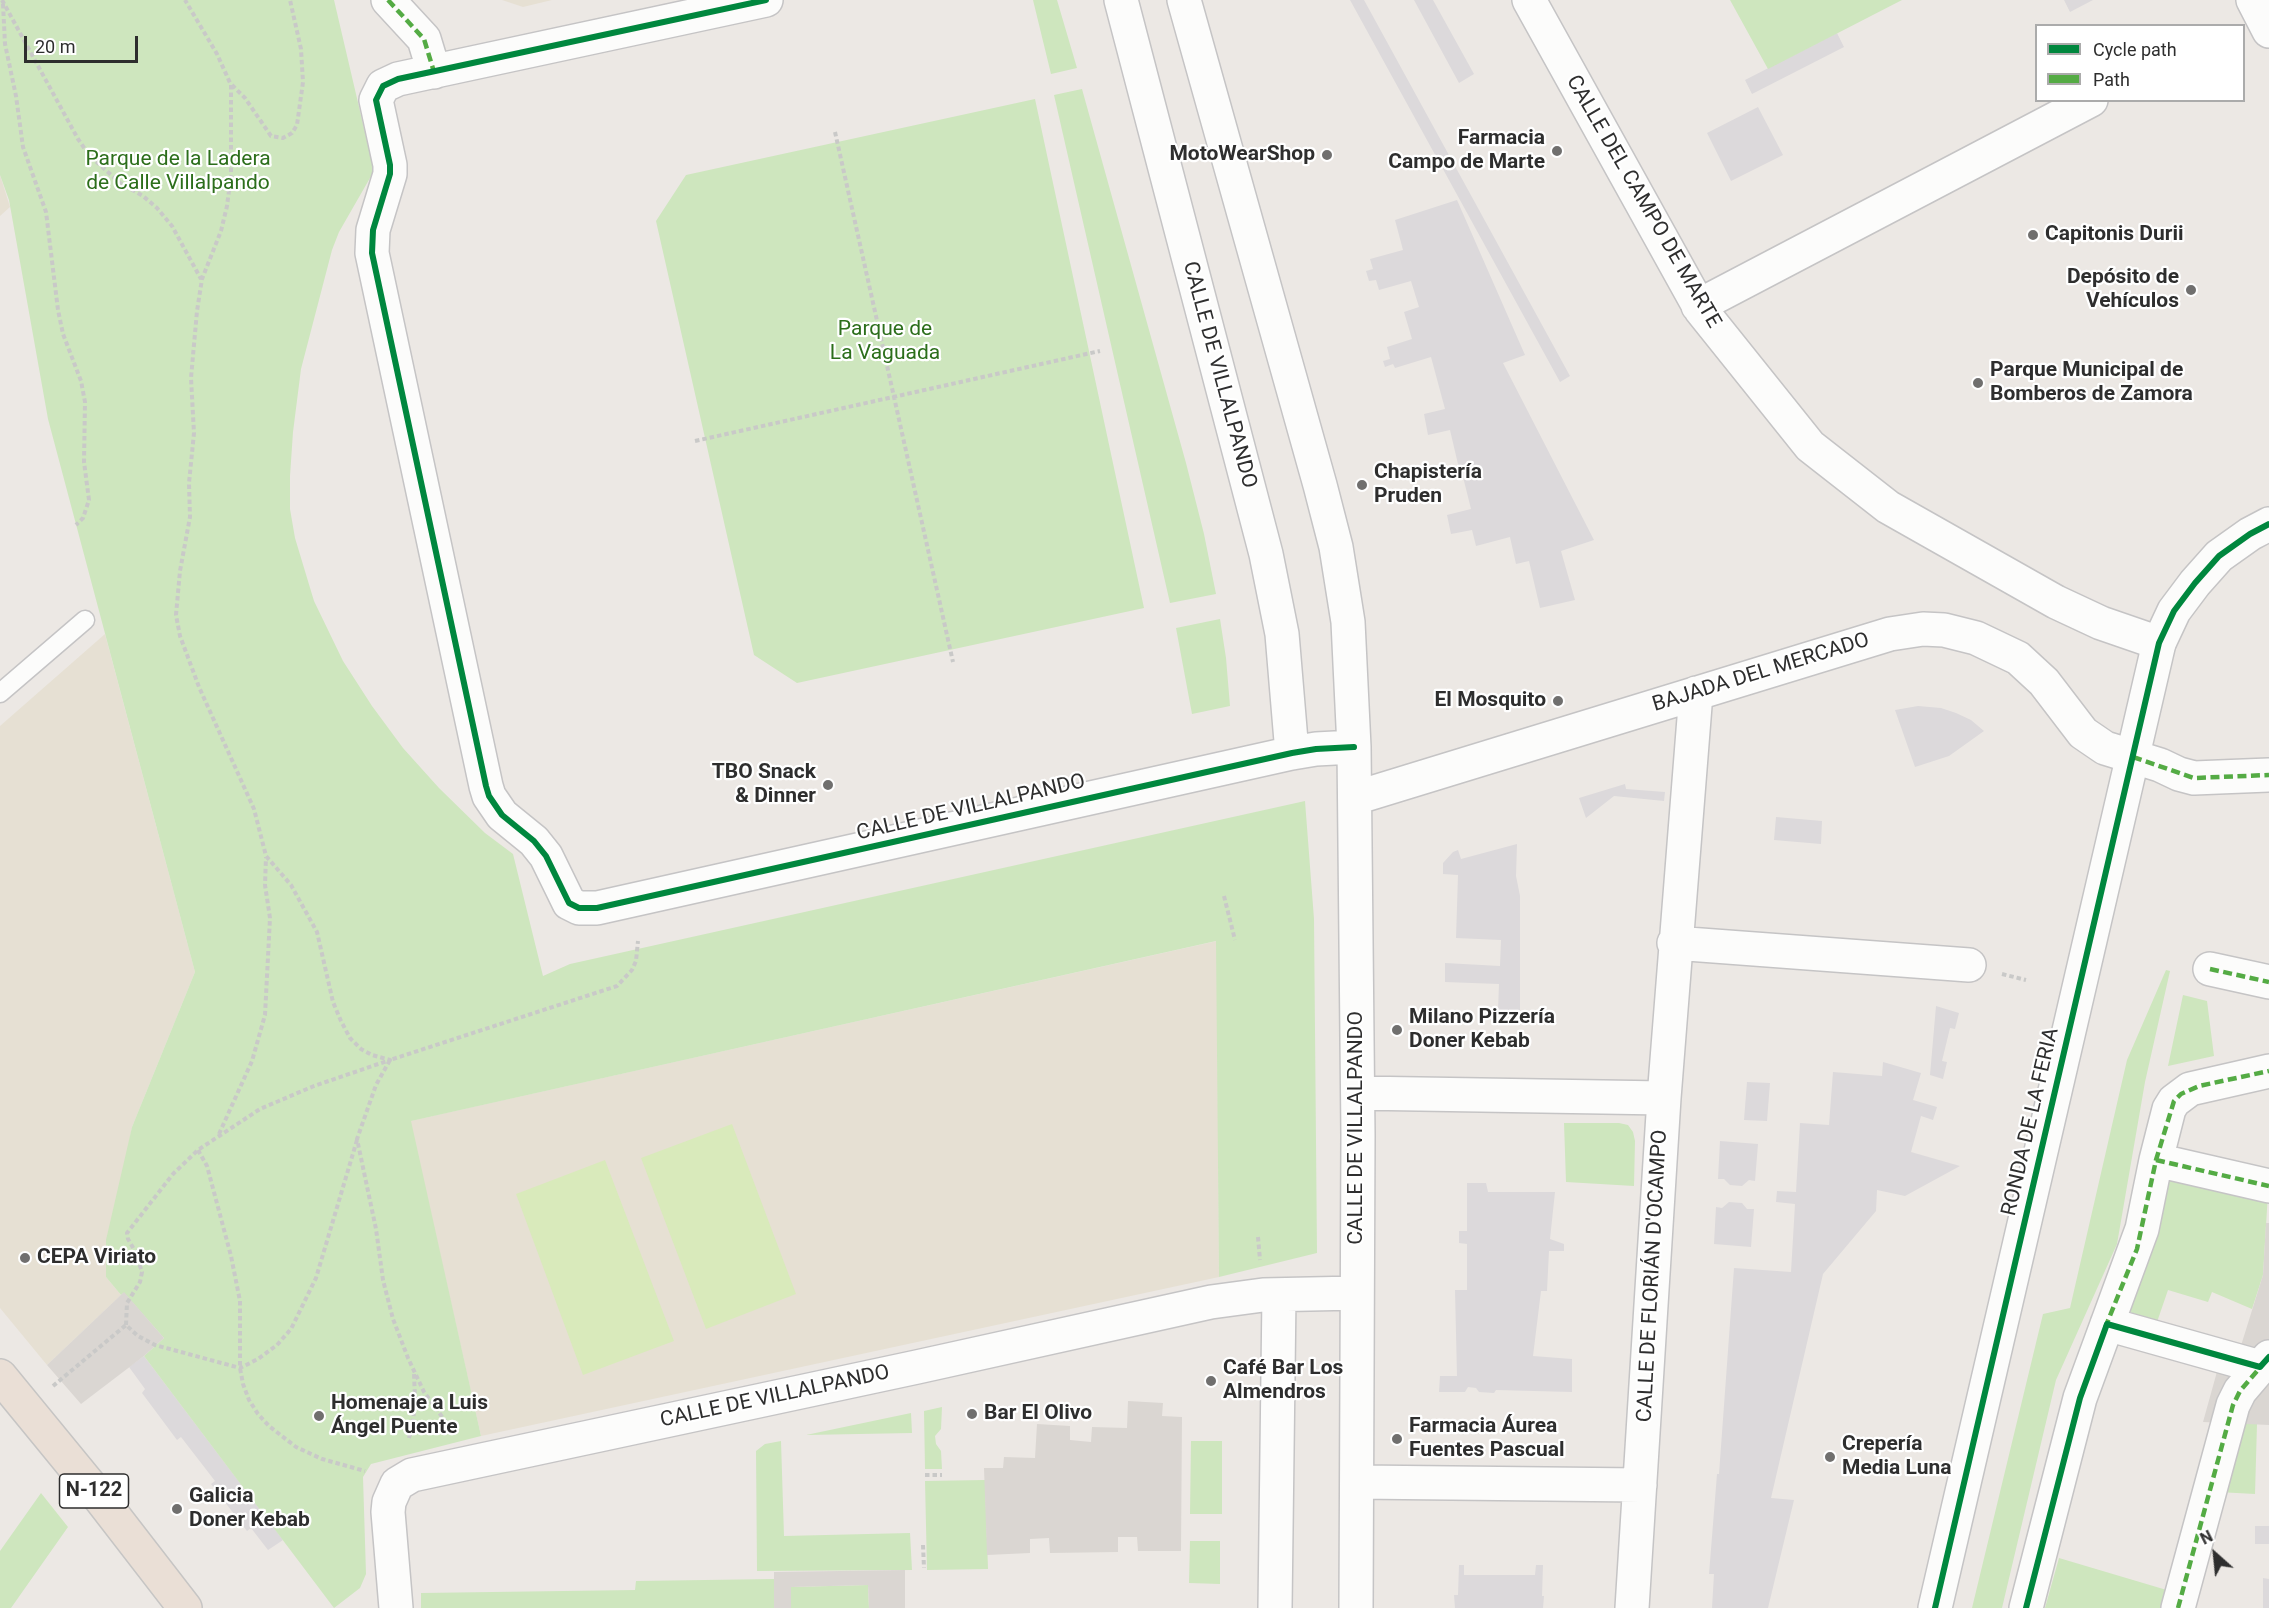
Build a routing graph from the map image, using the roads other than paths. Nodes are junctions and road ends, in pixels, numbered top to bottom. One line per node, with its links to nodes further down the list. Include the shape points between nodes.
1 (388, 0): 6 (street, via 424,39)
2 (766, 0): 6 (street)
3 (1121, 0): 15 (street, CALLE DE VILLALPANDO, via 1266,554 1282,634)
4 (1184, 0): 14 (street, CALLE DE VILLALPANDO, via 1336,547 1348,622)
5 (1529, 0): 8 (street, CALLE DEL CAMPO DE MARTE)
6 (434, 72): 15 (street, CALLE DE VILLALPANDO, via 389,82 376,100 390,174 373,230 372,254 489,796 546,856 569,903 579,908 597,908)
7 (2087, 102): 8 (street)
8 (1698, 306): 11 (street, CALLE DEL CAMPO DE MARTE, via 1802,437 1871,495 2069,609)
9 (2269, 524): 11 (street, RONDA DE LA FERIA, via 2213,562 2174,611)
10 (85, 620): 12 (lane)
11 (2159, 643): 16 (street, RONDA DE LA FERIA)
12 (0, 693)
13 (1696, 693): 16 (street, BAJADA DEL MERCADO, via 1890,634 1934,629 1976,638 2018,658 2044,682 2090,740); 18 (street, BAJADA DEL MERCADO); 19 (street, CALLE DE FLORIÁN D'OCAMPO)
14 (1354, 747): 15 (street, CALLE DE VILLALPANDO); 18 (street, CALLE DE VILLALPANDO)
15 (1292, 753)
16 (2133, 757): 17 (street, BAJADA DEL MERCADO, via 2194,778); 40 (street, RONDA DE LA FERIA)
17 (2269, 775)
18 (1355, 798): 24 (street, CALLE DE VILLALPANDO)
19 (1674, 943): 20 (street); 25 (street, CALLE DE FLORIÁN D'OCAMPO)
20 (1969, 965)
21 (2210, 969): 22 (street)
22 (2269, 982)
23 (2269, 1071): 26 (street, via 2199,1086 2181,1094 2169,1110)
24 (1358, 1094): 25 (street); 28 (street, CALLE DE VILLALPANDO)
25 (1664, 1098): 34 (street, CALLE DE FLORIÁN D'OCAMPO)
26 (2156, 1160): 27 (street); 30 (street, via 2137,1249)
27 (2269, 1186)
28 (1357, 1293): 29 (street, CALLE DE VILLALPANDO); 33 (street, CALLE DE VILLALPANDO)
29 (1279, 1294): 36 (street, CALLE DE VILLALPANDO, via 1211,1302 411,1475 397,1484 389,1502); 37 (street)
30 (2107, 1324): 31 (street); 41 (street, via 2080,1398)
31 (2266, 1361): 42 (street, via 2233,1405)
32 (0, 1376): 35 (highway, N-122)
33 (1357, 1482): 34 (street); 38 (street, CALLE DE VILLALPANDO)
34 (1640, 1485): 39 (street, CALLE DE FLORIÁN D'OCAMPO)
35 (185, 1608)
36 (396, 1608)
37 (1275, 1608)
38 (1356, 1608)
39 (1632, 1608)
40 (1935, 1608)
41 (2025, 1608)
42 (2178, 1608)

